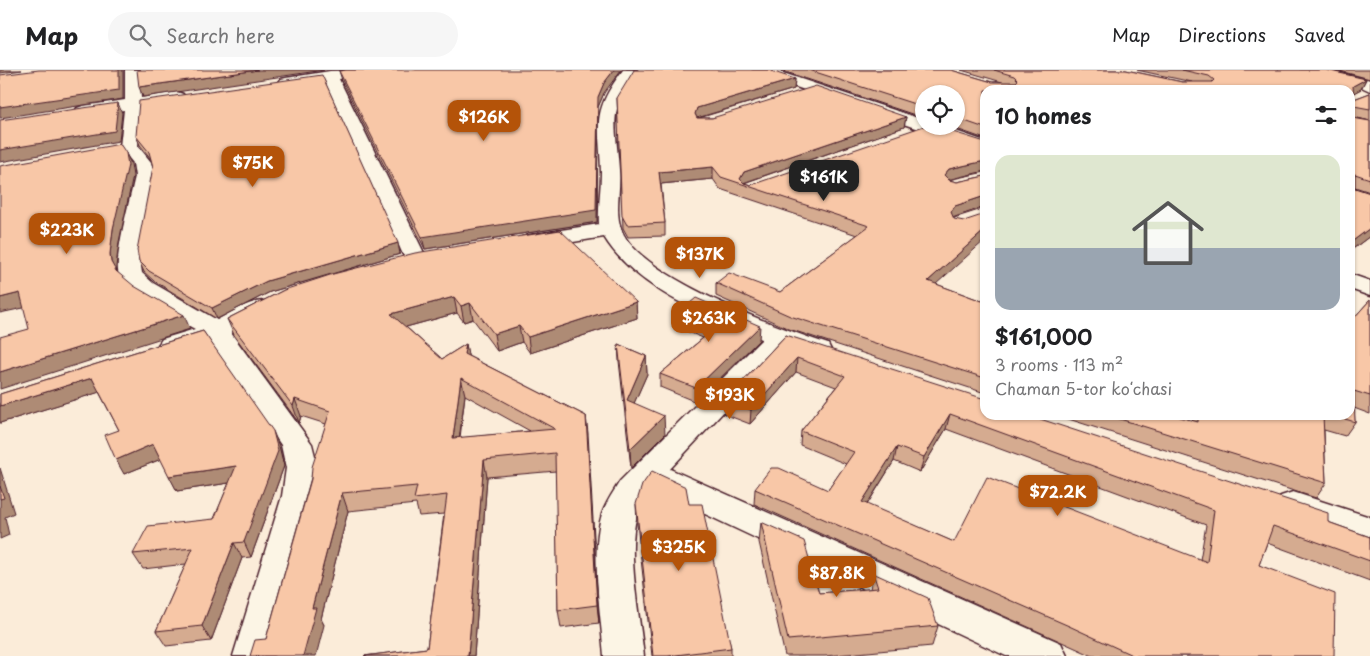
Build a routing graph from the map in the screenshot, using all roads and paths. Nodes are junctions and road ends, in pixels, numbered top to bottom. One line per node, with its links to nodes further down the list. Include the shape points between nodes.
1 (132, 70): 12 (street)
2 (368, 70): 6 (street)
3 (630, 70): 19 (street, via 608,108)
4 (760, 70): 9 (street)
5 (1308, 70): 8 (street)
6 (330, 75): 7 (street); 21 (street, via 426,258)
7 (271, 84)
8 (1370, 86)
9 (816, 89): 11 (street); 14 (street)
10 (192, 95): 12 (street)
11 (789, 98)
12 (133, 104): 13 (street); 25 (street, via 120,148 142,162 145,176 129,260 131,275 144,288)
13 (67, 114)
14 (915, 124)
15 (915, 132): 17 (street)
16 (948, 135): 18 (street)
17 (900, 137)
18 (980, 145)
19 (610, 229): 20 (street); 26 (street, via 621,248 673,288)
20 (503, 246)
21 (390, 266)
22 (1355, 283): 23 (street)
23 (1370, 289)
24 (280, 299): 25 (street)
25 (216, 331): 27 (street); 33 (street, via 296,444 302,468 299,496)
26 (779, 337): 28 (street); 29 (street)
27 (150, 352)
28 (844, 358)
29 (648, 473): 32 (street); 34 (street, via 624,501 618,520)
30 (1268, 497): 31 (street)
31 (1370, 530)
32 (1034, 655)
33 (253, 656)
34 (624, 656)

